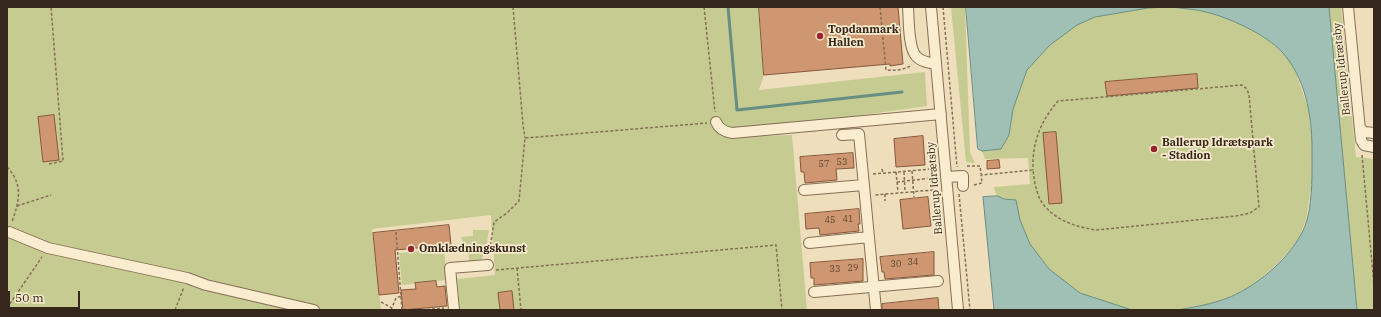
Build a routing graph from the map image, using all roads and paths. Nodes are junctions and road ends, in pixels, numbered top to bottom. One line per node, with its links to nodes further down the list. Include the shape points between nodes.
1 (51, 7): 18 (path, via 63,161)
2 (513, 7): 16 (path)
3 (704, 7): 12 (path)
4 (880, 7): 9 (path, via 886,70 907,68)
5 (908, 7): 9 (street, via 912,49)
6 (932, 7): 10 (street, Ballerup Idrætsby)
7 (942, 7): 23 (path)
8 (1348, 7): 13 (street, Ballerup Idrætsby)
9 (921, 60): 10 (street)
10 (936, 64): 11 (street, Ballerup Idrætsby)
11 (941, 114): 12 (street, via 732,133 718,127); 28 (street, Ballerup Idrætsby)
12 (716, 122): 16 (path)
13 (1360, 128): 14 (street, Ballerup Idrætsby, via 1364,132); 17 (street, Ballerup Idrætsby, via 1361,140)
14 (1374, 133)
15 (842, 135): 30 (street, via 859,134)
16 (525, 138): 51 (path, via 519,201 494,222)
17 (1369, 146): 55 (path, via 1362,151)
18 (49, 164)
19 (7, 167): 45 (path, via 14,174 20,194)
20 (882, 169): 26 (path)
21 (1033, 170): 21 (path, via 1036,138 1058,101 1242,85 1249,95 1259,207 1250,213 1236,216 1096,230 1079,227 1051,212 1042,201); 27 (path)
22 (912, 171): 25 (path); 29 (path, via 932,169); 31 (path)
23 (957, 171): 27 (path, via 980,166); 28 (street); 36 (street, via 963,176)
24 (896, 172): 25 (path); 26 (path); 33 (path)
25 (904, 172): 32 (path)
26 (882, 174): 30 (path)
27 (981, 175): 34 (path, via 982,184)
28 (946, 177): 71 (street, Ballerup Idrætsby)
29 (932, 178): 31 (path); 37 (path, via 933,190)
30 (863, 180): 35 (street); 42 (street)
31 (913, 180): 32 (path); 37 (path)
32 (904, 181): 33 (path); 38 (path)
33 (897, 182): 39 (path)
34 (974, 185)
35 (804, 190)
36 (961, 190): 72 (path)
37 (914, 191): 38 (path); 43 (path)
38 (905, 192): 39 (path)
39 (898, 193): 40 (path)
40 (885, 194): 42 (path); 44 (path)
41 (51, 195): 45 (path)
42 (865, 196): 48 (street)
43 (914, 197)
44 (885, 201)
45 (17, 206): 46 (path)
46 (9, 232): 50 (street)
47 (396, 232): 58 (path)
48 (869, 237): 49 (street); 56 (street)
49 (809, 243)
50 (48, 248): 53 (street); 60 (path)
51 (488, 265): 52 (path, via 491,270); 61 (street, via 450,268)
52 (517, 268): 68 (path); 69 (path, via 776,245)
53 (187, 278): 63 (path); 64 (street, via 206,285)
54 (938, 280): 56 (street)
55 (1374, 285)
56 (874, 286): 57 (street); 70 (street)
57 (814, 292)
58 (401, 296): 62 (path, via 396,298); 65 (path)
59 (381, 302): 62 (path)
60 (7, 308)
61 (454, 308): 67 (path)
62 (391, 309)
63 (175, 310)
64 (314, 310)
65 (402, 310)
66 (422, 310): 67 (path)
67 (426, 310)
68 (521, 310)
69 (782, 310)
70 (876, 310)
71 (958, 310)
72 (970, 310)

